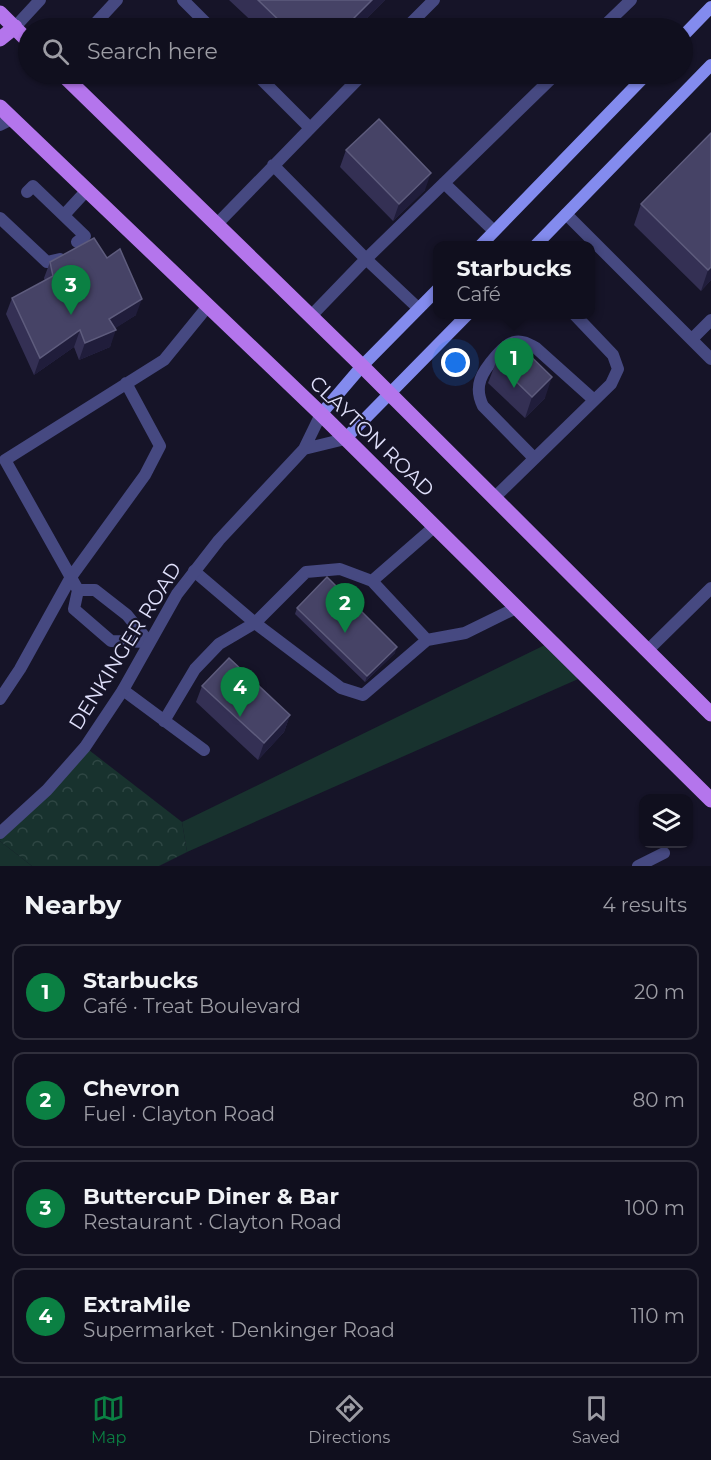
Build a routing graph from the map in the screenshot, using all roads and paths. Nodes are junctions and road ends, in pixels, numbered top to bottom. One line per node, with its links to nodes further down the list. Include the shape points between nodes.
1 (40, 0): 8 (street)
2 (117, 0): 9 (street)
3 (183, 0): 10 (street)
4 (434, 0): 11 (street)
5 (631, 0): 12 (street)
6 (711, 8): 14 (main road)
7 (0, 13): 15 (main road)
8 (23, 18)
9 (100, 18)
10 (201, 18)
11 (416, 18)
12 (612, 18)
13 (18, 24): 15 (street)
14 (693, 26)
15 (15, 27): 16 (main road); 17 (main road)
16 (18, 30)
17 (0, 39)
18 (711, 65): 19 (main road)
19 (693, 83)
20 (72, 84): 36 (main road)
21 (266, 84): 28 (street)
22 (353, 84): 28 (street)
23 (546, 84): 30 (street)
24 (637, 84): 37 (main road)
25 (693, 84): 33 (main road)
26 (0, 107): 27 (main road, CLAYTON ROAD)
27 (6, 122): 31 (main road, CLAYTON ROAD)
28 (310, 128): 29 (street)
29 (273, 165): 36 (street); 44 (street)
30 (444, 183): 37 (street); 44 (street)
31 (87, 190): 35 (street); 46 (main road, CLAYTON ROAD)
32 (27, 192): 35 (street, via 33,186)
33 (566, 214): 39 (main road); 40 (street)
34 (4, 216): 43 (street, via 42,249 47,262)
35 (66, 221): 41 (street, via 85,236)
36 (217, 224): 48 (main road)
37 (494, 231): 38 (main road)
38 (485, 241)
39 (540, 241)
40 (593, 241)
41 (77, 242)
42 (595, 243): 52 (street)
43 (60, 259)
44 (366, 259): 47 (street); 48 (street)
45 (433, 294): 47 (main road)
46 (208, 306): 55 (street, via 164,360); 58 (main road, CLAYTON ROAD)
47 (418, 308): 54 (main road)
48 (311, 316): 54 (main road)
49 (464, 319): 56 (main road)
50 (578, 319): 57 (street, via 614,355 618,369 611,384)
51 (711, 320): 52 (street)
52 (692, 339): 53 (street)
53 (711, 359)
54 (362, 366): 56 (main road); 58 (main road)
55 (126, 383): 61 (street); 66 (street, via 160,446 145,475)
56 (390, 394): 59 (main road); 63 (main road)
57 (594, 400): 62 (street); 62 (street, via 527,342 515,341 504,347 483,371 478,396)
58 (321, 414): 59 (main road, CLAYTON ROAD); 60 (street, DENKINGER ROAD)
59 (345, 438): 60 (street); 64 (main road, CLAYTON ROAD)
60 (304, 449): 65 (street, DENKINGER ROAD)
61 (2, 455): 66 (street)
62 (534, 458): 63 (street)
63 (494, 498): 74 (main road)
64 (434, 526): 67 (street); 70 (main road, CLAYTON ROAD)
65 (194, 572): 71 (street); 73 (street, DENKINGER ROAD)
66 (71, 577): 69 (street); 76 (street)
67 (372, 581): 71 (street, via 340,569 306,572); 72 (street)
68 (711, 588): 74 (street)
69 (78, 590): 73 (street, via 95,590 127,615); 73 (street, via 74,609 111,641)
70 (516, 608): 72 (street, via 465,633); 80 (main road, CLAYTON ROAD)
71 (255, 623): 72 (street, via 341,688 363,695); 78 (street, via 219,644 195,669)
72 (427, 640)
73 (149, 642): 75 (street, DENKINGER ROAD)
74 (647, 651): 77 (main road)
75 (123, 690): 78 (street); 81 (street, DENKINGER ROAD, via 85,747 47,790)
76 (0, 699)
77 (711, 714)
78 (164, 721): 79 (street)
79 (204, 750)
80 (711, 800)
81 (0, 833)
82 (664, 853): 83 (street)
83 (638, 866)

